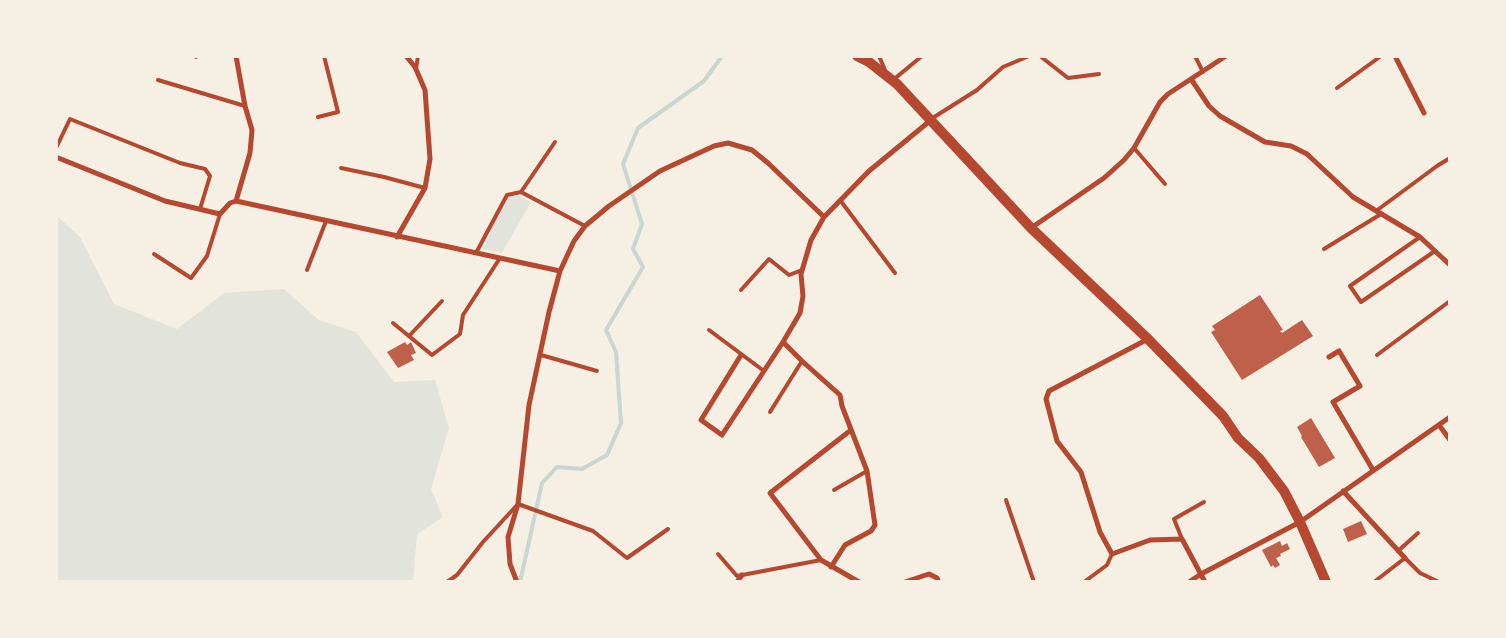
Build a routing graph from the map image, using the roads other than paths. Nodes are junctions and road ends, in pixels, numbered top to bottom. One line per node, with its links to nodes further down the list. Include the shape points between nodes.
1 (236, 56): 21 (street)
2 (324, 56): 23 (lane, via 338,112)
3 (406, 56): 14 (street)
4 (418, 56): 14 (lane)
5 (857, 56): 17 (main road)
6 (879, 56): 17 (lane)
7 (922, 56): 17 (lane)
8 (1028, 56): 24 (lane, via 1004,66 977,90)
9 (1040, 56): 16 (lane, via 1068,78)
10 (1195, 56): 15 (lane)
11 (1226, 56): 15 (street)
12 (1381, 56): 20 (lane)
13 (1395, 56): 22 (street)
14 (416, 69): 32 (street, via 425,90 430,159)
15 (1203, 72): 18 (street)
16 (1099, 74)
17 (890, 77): 24 (main road)
18 (1191, 79): 27 (street, via 1160,102); 37 (street, via 1220,116 1265,142 1291,146 1306,154 1353,197)
19 (158, 80): 21 (lane)
20 (1337, 88)
21 (245, 106): 35 (street, via 252,130 250,153)
22 (1424, 113)
23 (318, 117)
24 (931, 119): 34 (street); 42 (main road)
25 (555, 142): 33 (lane)
26 (56, 148): 36 (lane, via 70,119 180,163 205,169 210,176)
27 (1134, 148): 31 (lane); 42 (street, via 1104,178)
28 (56, 157): 36 (street, via 165,201)
29 (1450, 158): 37 (lane)
30 (341, 168): 32 (lane)
31 (1166, 184)
32 (425, 188): 43 (street)
33 (521, 192): 41 (lane); 47 (lane, via 507,195)
34 (840, 200): 39 (street); 54 (lane)
35 (236, 201): 38 (street); 40 (street)
36 (200, 209): 38 (street)
37 (1378, 213): 44 (street); 45 (lane)
38 (220, 214): 48 (lane, via 207,256 191,278)
39 (824, 217): 41 (street, via 752,150 728,143 714,146 660,171); 52 (street, via 811,240)
40 (326, 221): 43 (street); 51 (lane)
41 (586, 226): 53 (street, via 574,241)
42 (1031, 228): 61 (main road)
43 (397, 237): 47 (street)
44 (1420, 237): 46 (street); 46 (lane, via 1350,286 1362,302)
45 (1324, 249)
46 (1435, 251): 50 (street)
47 (476, 253): 49 (street)
48 (154, 254)
49 (500, 258): 53 (street); 60 (lane, via 463,315 460,334 432,355)
50 (1450, 264)
51 (307, 270)
52 (802, 270): 55 (lane, via 789,275 769,259); 62 (street, via 800,313)
53 (560, 271): 63 (street)
54 (896, 273)
55 (741, 290)
56 (442, 301): 60 (lane)
57 (1450, 301): 65 (lane)
58 (393, 323): 60 (lane)
59 (709, 330): 64 (lane)
60 (410, 335)
61 (1148, 339): 82 (main road, via 1259,458 1284,492); 88 (street, via 1049,392 1046,399 1056,441 1081,472 1100,532)
62 (783, 342): 67 (street); 69 (street)
63 (540, 354): 68 (lane); 81 (street, via 529,405)
64 (741, 355): 69 (lane); 69 (street, via 701,420 722,436)
65 (1377, 355)
66 (1330, 356): 75 (street, via 1339,351 1360,386 1334,402)
67 (802, 361): 70 (lane); 73 (street, via 840,395)
68 (597, 372)
69 (764, 372)
70 (770, 412)
71 (1450, 417): 72 (street)
72 (1439, 425): 74 (street); 75 (street)
73 (851, 430): 76 (street); 90 (street, via 770,493)
74 (1450, 440)
75 (1374, 470): 78 (street)
76 (867, 472): 77 (lane); 91 (street, via 874,525 871,531 845,545)
77 (834, 490)
78 (1343, 491): 82 (street); 86 (street)
79 (1006, 500): 100 (lane)
80 (1204, 502): 85 (lane, via 1174,519)
81 (518, 504): 83 (lane, via 593,531 627,558); 94 (lane, via 457,575); 95 (street, via 508,537 510,564)
82 (1300, 522): 92 (street); 104 (main road)
83 (668, 530)
84 (1418, 533): 86 (lane)
85 (1182, 539): 88 (street, via 1150,540); 92 (street)
86 (1398, 551): 89 (street)
87 (718, 554): 93 (lane, via 737,576)
88 (1112, 554): 101 (lane, via 1107,565)
89 (1405, 558): 105 (lane); 106 (lane, via 1420,573)
90 (821, 560): 91 (street); 93 (lane)
91 (831, 567): 97 (street)
92 (1201, 574): 102 (street); 103 (street)
93 (742, 575): 96 (street)
94 (447, 582)
95 (517, 582)
96 (737, 582)
97 (859, 582)
98 (905, 582): 99 (street, via 929,574)
99 (939, 582)
100 (1034, 582)
101 (1084, 582)
102 (1189, 582)
103 (1204, 582)
104 (1326, 582)
105 (1374, 582)
106 (1439, 582)

